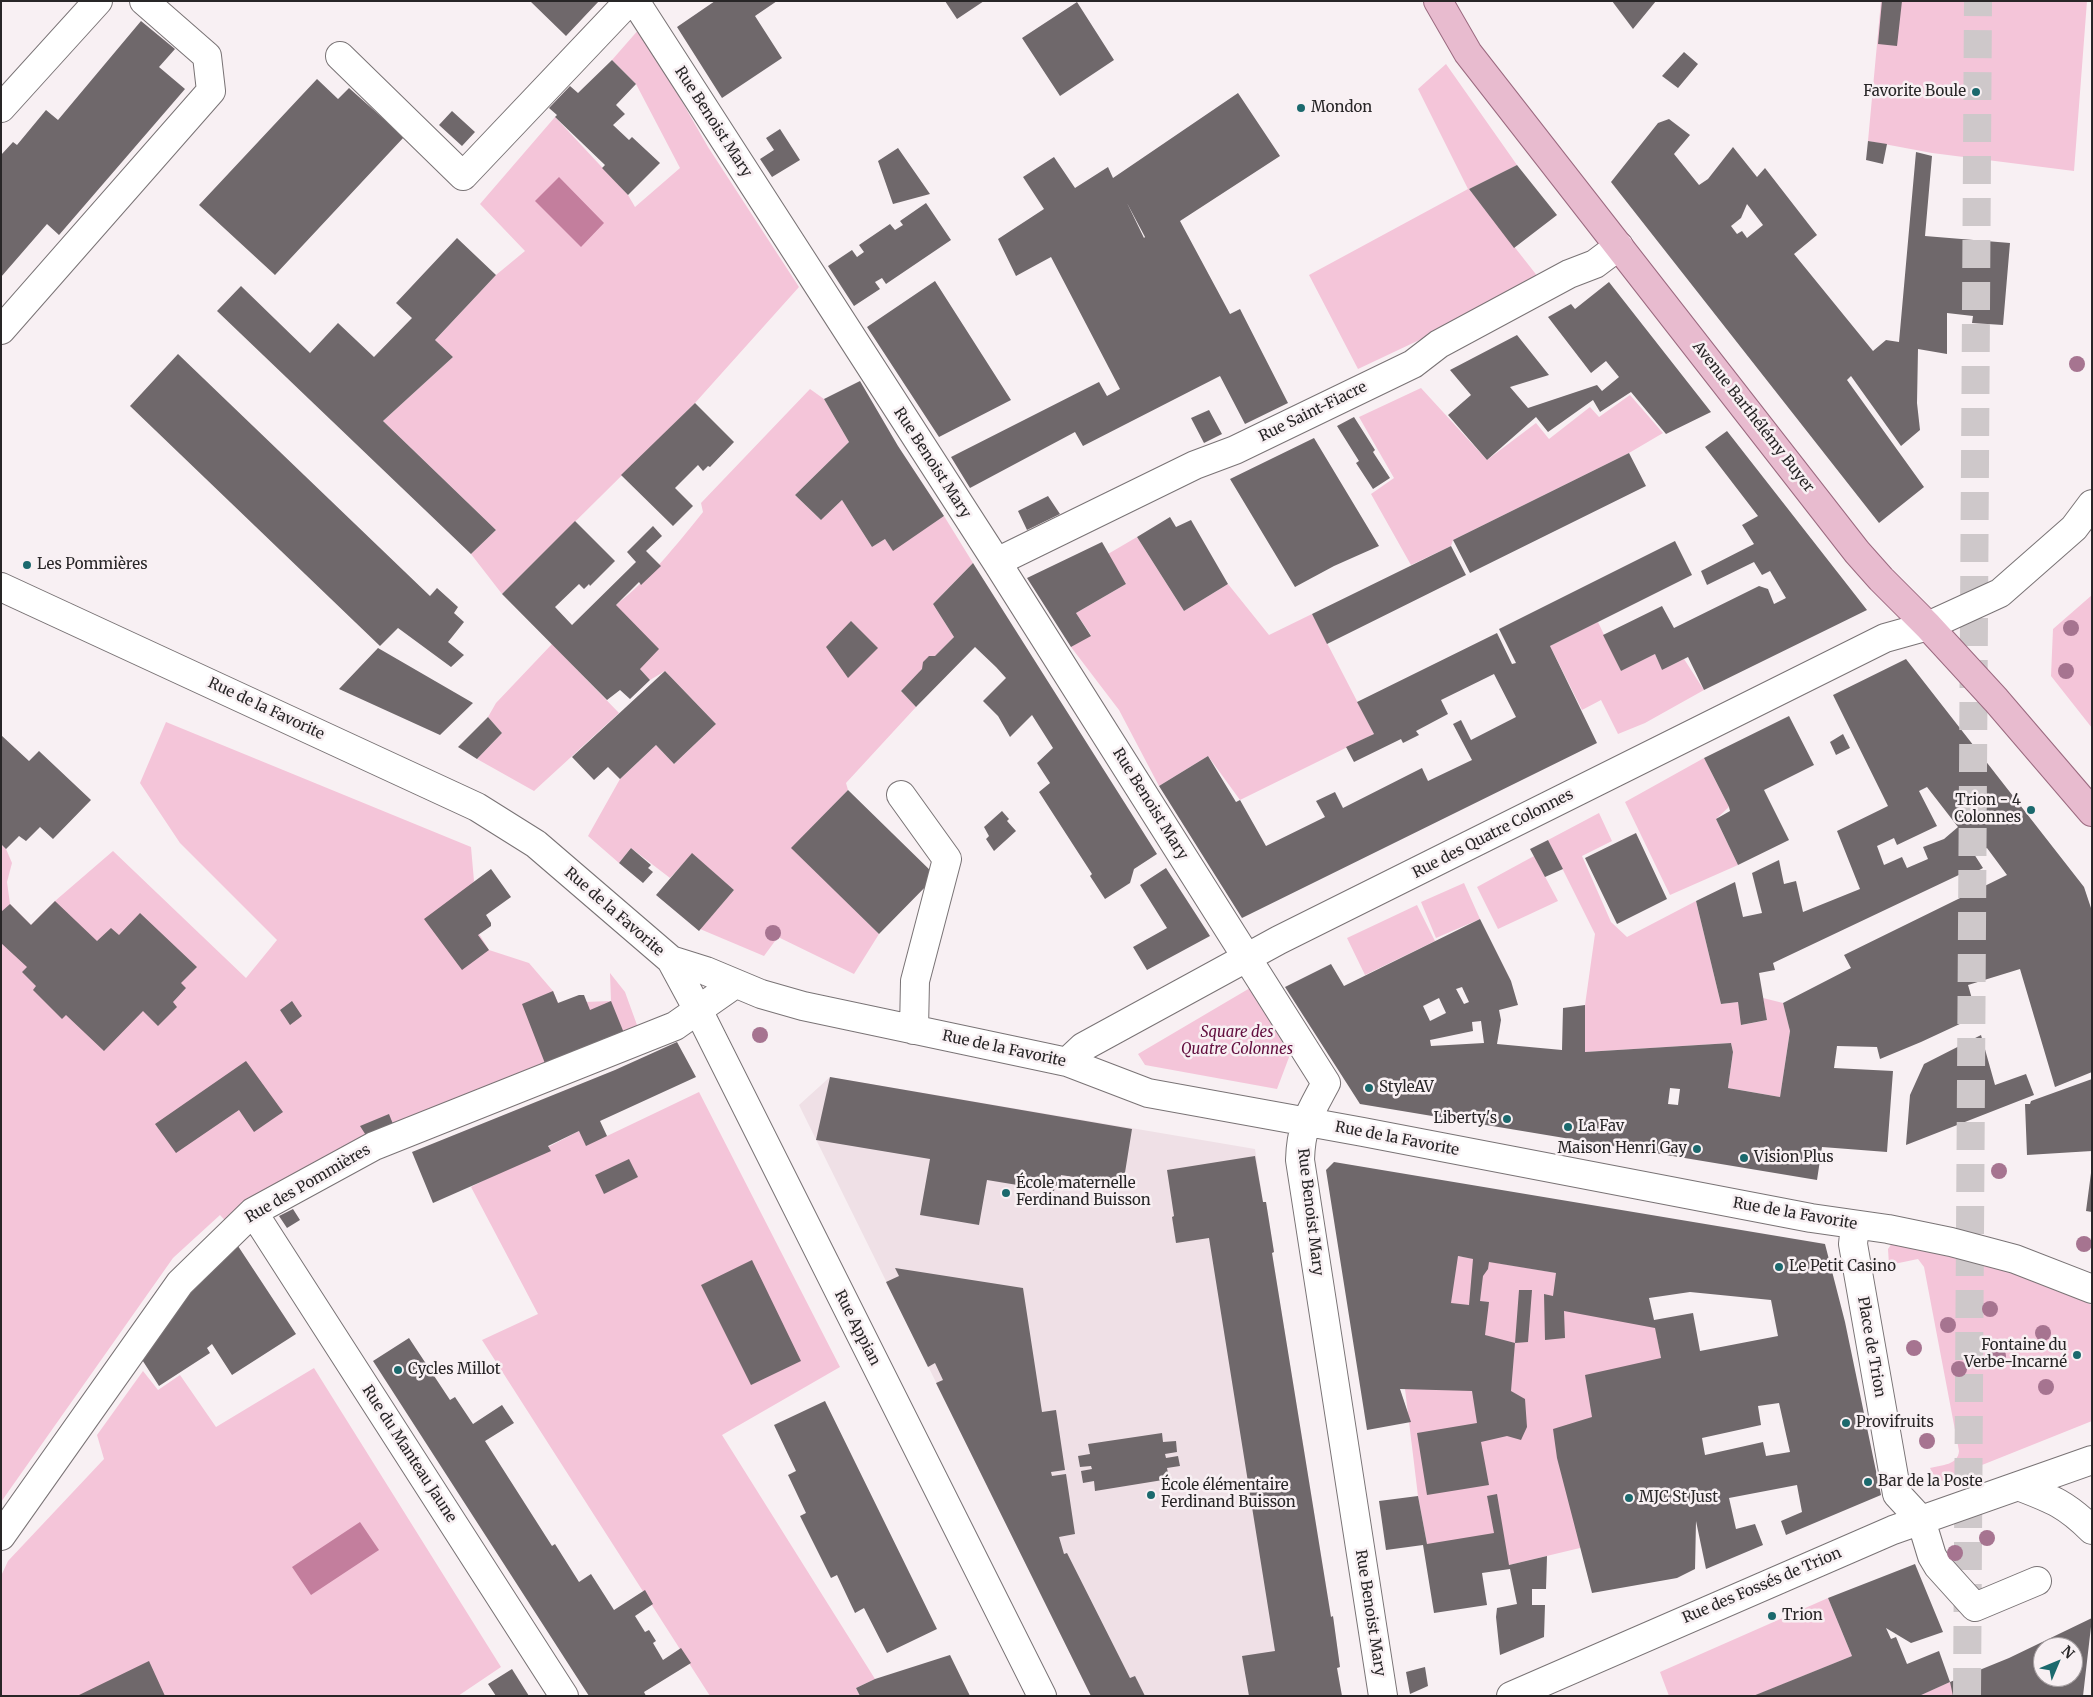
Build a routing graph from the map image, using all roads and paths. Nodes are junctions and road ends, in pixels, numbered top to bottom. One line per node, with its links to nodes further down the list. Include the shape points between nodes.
1 (98, 1): 7 (street)
2 (144, 1): 9 (street, via 207,56 211,91)
3 (629, 1): 6 (street, via 463,176)
4 (635, 1): 11 (street, Rue Benoist Mary)
5 (1438, 1): 8 (main road, Avenue Barthélémy Buyer, via 1468,53)
6 (340, 56)
7 (1, 108)
8 (1619, 246): 11 (street, Rue Saint-Fiacre, via 1595,264 1569,274 1439,344 1413,364 1235,450 1195,465); 13 (main road, Avenue Barthélémy Buyer, via 1857,552)
9 (1, 330)
10 (2092, 504): 13 (street, Rue des Quatre Colonnes, via 2074,528 2000,592)
11 (998, 564): 16 (street, Rue Benoist Mary)
12 (1, 587): 17 (street, Rue de la Favorite, via 477,807 536,844)
13 (1928, 626): 15 (main road, Avenue Barthélémy Buyer); 16 (street, Rue des Quatre Colonnes, via 1885,638)
14 (901, 795): 20 (street, via 948,859 915,981)
15 (2092, 812)
16 (1247, 957): 21 (street, Rue des Quatre Colonnes, via 1083,1047); 22 (street, Rue Benoist Mary, via 1326,1083)
17 (671, 960): 18 (street, Rue de la Favorite); 19 (street, Rue Appian)
18 (735, 984): 19 (street, Rue des Pommières); 20 (street, Rue de la Favorite, via 803,1006)
19 (698, 1010): 23 (street, Rue des Pommières, via 675,1026 374,1146); 33 (street, Rue Appian)
20 (914, 1030): 21 (street, Rue de la Favorite)
21 (1067, 1062): 22 (street, Rue de la Favorite, via 1148,1093)
22 (1305, 1122): 24 (street, Rue de la Favorite); 34 (street, Rue Benoist Mary, via 1300,1160)
23 (253, 1212): 30 (street, Rue des Pommières, via 180,1283); 32 (street, Rue du Manteau Jaune)
24 (1855, 1225): 25 (street, Rue de la Favorite, via 1942,1240 2006,1256); 28 (street, Place de Trion, via 1853,1244 1897,1494)
25 (2092, 1289)
26 (2092, 1460): 27 (street)
27 (2018, 1486): 28 (street, Rue des Fossés de Trion); 29 (street, via 2054,1500)
28 (1921, 1520): 31 (street, via 1938,1566 1974,1607); 35 (street, Rue des Fossés de Trion, via 1763,1585)
29 (2092, 1530)
30 (1, 1536)
31 (2037, 1581)
32 (564, 1696)
33 (1042, 1696)
34 (1383, 1696)
35 (1511, 1696)

